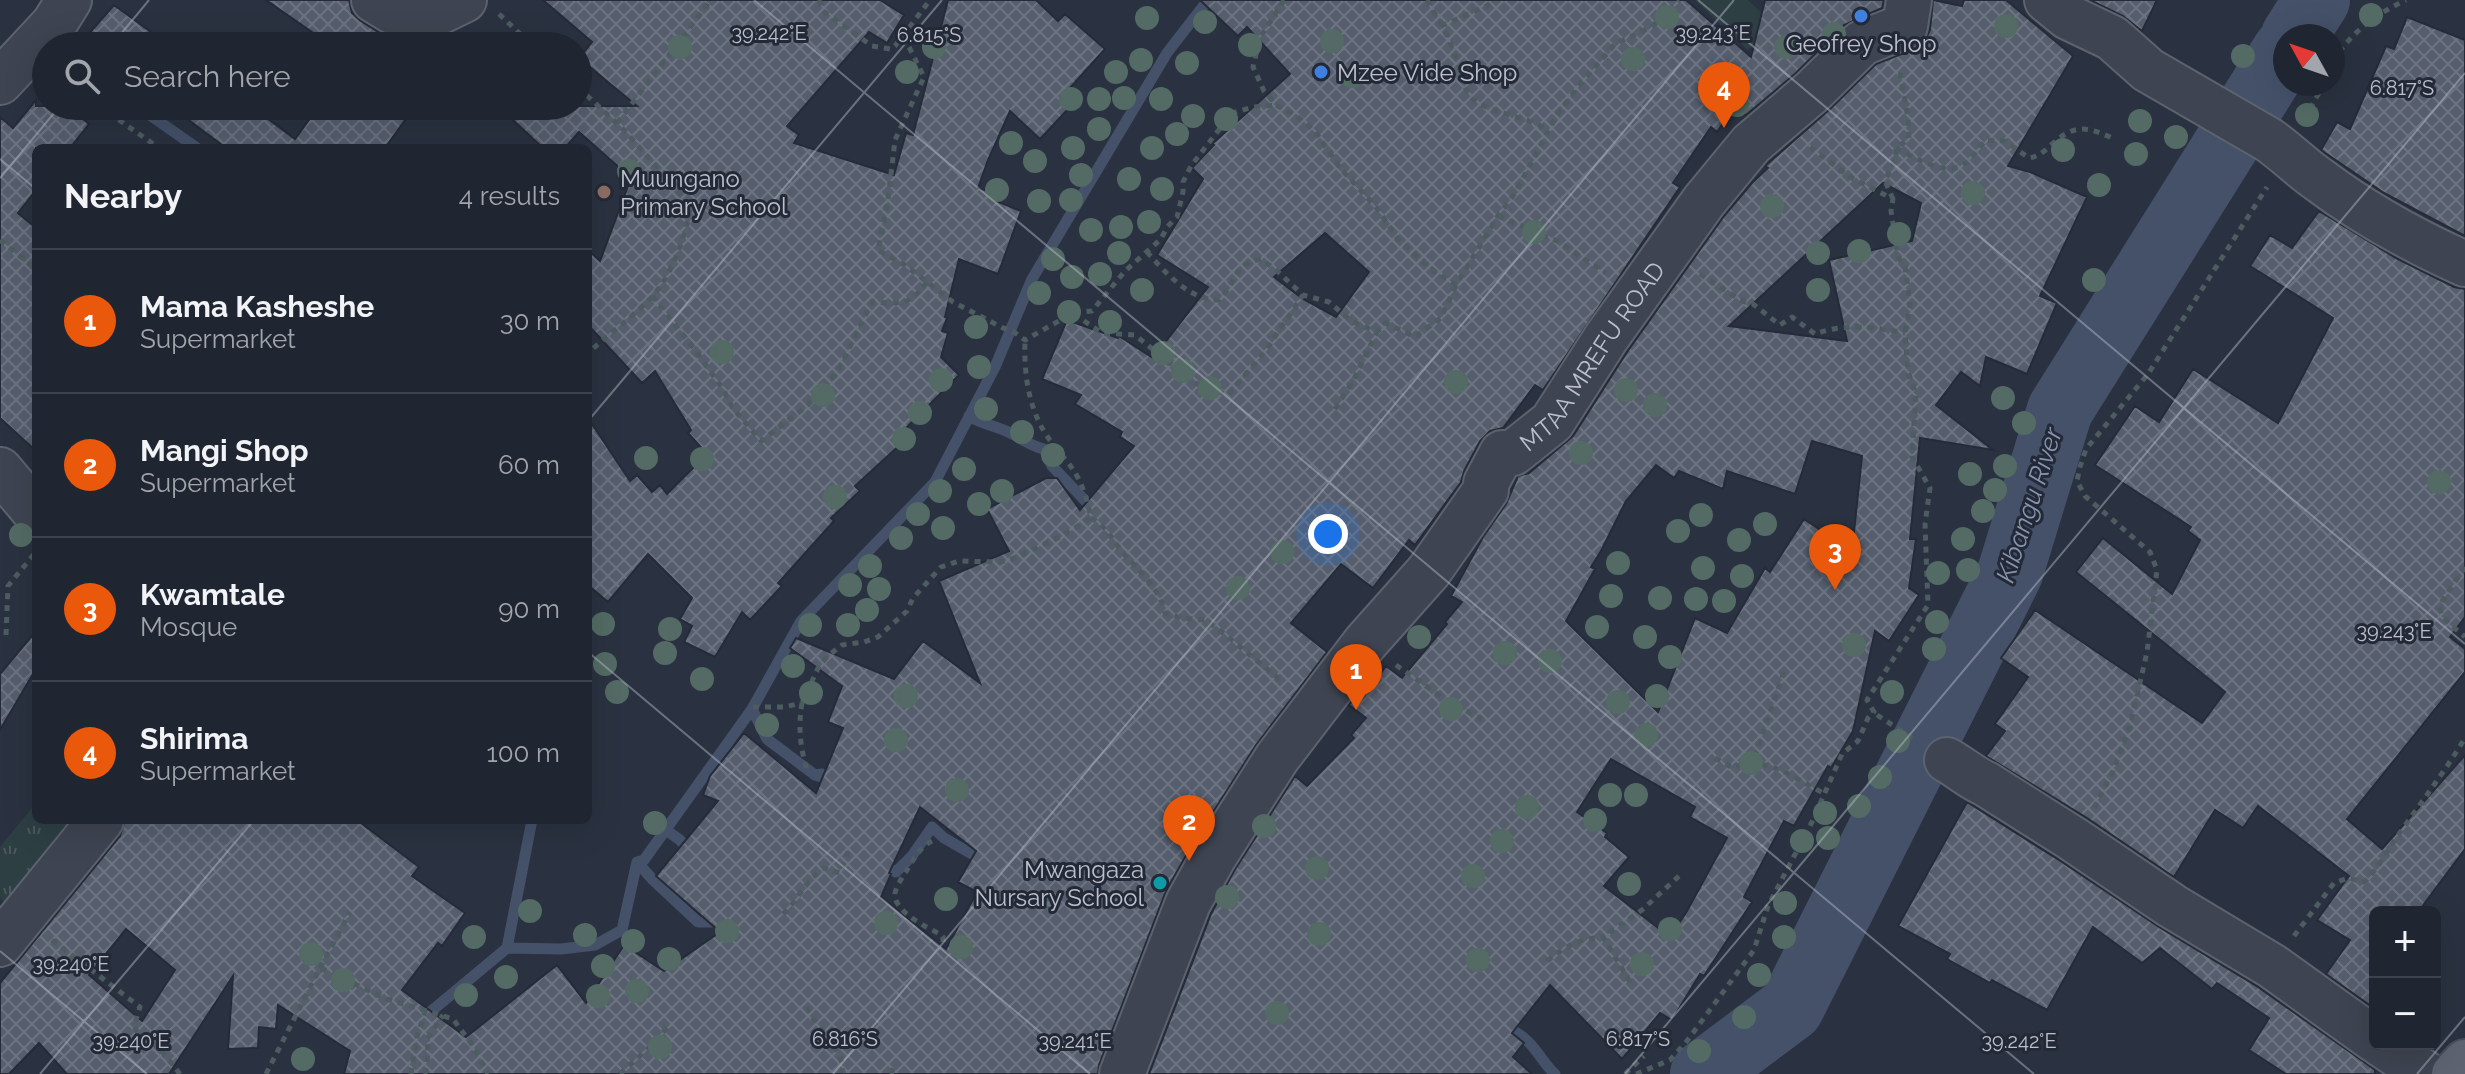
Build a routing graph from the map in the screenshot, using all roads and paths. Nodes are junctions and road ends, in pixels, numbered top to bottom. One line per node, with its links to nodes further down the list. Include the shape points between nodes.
1 (69, 0): 15 (street)
2 (374, 0): 13 (street, via 392,11 431,16)
3 (711, 0): 26 (path)
4 (819, 0): 17 (path, via 823,11 872,46 890,49)
5 (930, 0): 17 (path)
6 (1284, 0): 23 (path, via 1260,38 1253,67)
7 (1427, 0): 14 (path)
8 (1494, 0): 14 (path)
9 (1679, 0): 27 (path, via 1653,26 1615,44)
10 (1909, 0): 25 (street, MTAA MREFU ROAD, via 1905,26 1862,43)
11 (2047, 0): 30 (street, via 2068,17 2112,38 2148,70)
12 (2406, 0): 18 (path, via 2384,11)
13 (479, 5): 16 (path)
14 (1441, 26): 27 (path, via 1475,101)
15 (47, 32)
16 (515, 32)
17 (902, 37): 39 (path, via 924,77 895,140 878,250)
18 (2345, 44)
19 (32, 48): 21 (street)
20 (1900, 71): 31 (path, via 1909,139)
21 (0, 82)
22 (592, 100): 26 (path)
23 (1276, 105): 35 (path, via 1236,112 1221,127 1183,182 1177,217); 40 (path, via 1315,131 1398,239)
24 (119, 120): 29 (path)
25 (1780, 120): 32 (path, via 1839,169); 38 (street, MTAA MREFU ROAD, via 1745,151)
26 (617, 123): 42 (path, via 691,206 672,264)
27 (1548, 130): 33 (path)
28 (2112, 138): 31 (path, via 2079,128 2029,158 2005,141 1986,140 1968,162 1945,170)
29 (153, 144)
30 (2278, 147): 36 (street, via 2367,211); 71 (path, via 2148,374 2086,449 2080,467 2077,481 2085,496 2150,552 2157,570 2147,652 2130,726 2113,771)
31 (1896, 148): 32 (path, via 1885,181)
32 (1893, 199): 45 (path, via 1898,257 1905,267 1910,306)
33 (1498, 216): 38 (path, via 1557,241 1587,262); 40 (path)
34 (0, 240): 37 (path)
35 (1147, 252): 41 (path, via 1175,282 1207,300 1219,300 1237,272 1261,259); 43 (path, via 1092,311)
36 (2465, 264)
37 (32, 266)
38 (1651, 276): 45 (path, via 1680,259 1780,325 1792,317 1815,334 1841,327); 58 (street, MTAA MREFU ROAD, via 1552,422 1513,453 1502,453 1467,519)
39 (927, 282): 42 (path, via 902,304 872,302 838,371 807,406 761,441); 46 (path)
40 (1456, 285): 44 (path, via 1441,318 1415,337 1386,323)
41 (1303, 295): 43 (path, via 1228,395 1195,383 1135,335 1102,333); 44 (path, via 1329,302 1351,321)
42 (652, 296): 47 (path)
43 (1073, 313): 46 (path)
44 (1377, 332): 48 (path)
45 (1905, 333): 69 (path, via 1916,395 1912,457 1930,488 1925,524 1928,605 1867,700 1874,712 1858,741 1842,754)
46 (1025, 340): 51 (path, via 1024,366 1041,427 1076,474)
47 (592, 349)
48 (1335, 409)
49 (0, 470): 50 (street)
50 (32, 508)
51 (1091, 518): 60 (path, via 1010,560 959,561 941,567 907,611 878,637 842,645 819,666); 62 (path, via 1142,572 1162,599 1165,613 1205,620)
52 (32, 557): 55 (path)
53 (2465, 567): 57 (path, via 2440,610)
54 (0, 579): 55 (path)
55 (8, 586): 56 (path)
56 (6, 635)
57 (2465, 637)
58 (1365, 643): 62 (street, MTAA MREFU ROAD); 63 (path)
59 (1784, 672): 67 (path)
60 (802, 703): 61 (path); 68 (path, via 798,726)
61 (753, 707)
62 (1317, 708): 101 (street, MTAA MREFU ROAD, via 1277,758 1188,903)
63 (1483, 720)
64 (2465, 738): 81 (path, via 2377,869 2364,882 2348,878 2334,883)
65 (1715, 758): 67 (path, via 1733,768)
66 (1947, 760): 71 (street)
67 (1752, 765): 69 (path, via 1760,763)
68 (807, 770)
69 (1823, 793): 103 (path, via 1768,906 1754,950 1670,1060)
70 (98, 824): 77 (street)
71 (2073, 839): 81 (street)
72 (932, 841): 79 (path, via 914,859 895,898 898,906 940,934)
73 (848, 852): 76 (path, via 840,873 823,868)
74 (1679, 876): 78 (path)
75 (350, 912): 82 (path)
76 (783, 914)
77 (12, 931): 94 (path, via 140,1007 137,1032)
78 (1603, 937): 80 (path, via 1569,944); 83 (path)
79 (943, 944)
80 (1547, 961)
81 (2272, 966): 88 (street)
82 (320, 968): 85 (path, via 387,999); 95 (path)
83 (1630, 982)
84 (807, 1007): 93 (path, via 838,1053)
85 (426, 1009): 86 (path); 96 (path)
86 (443, 1015): 97 (path, via 427,1039); 98 (path, via 453,1019)
87 (670, 1024): 99 (path)
88 (2369, 1036)
89 (2390, 1050): 104 (street)
90 (1644, 1056): 102 (path)
91 (2465, 1062): 105 (main road)
92 (894, 1066): 100 (path)
93 (842, 1073)
94 (180, 1074)
95 (266, 1074)
96 (411, 1074)
97 (425, 1074)
98 (488, 1074)
99 (620, 1074)
100 (891, 1074)
101 (1122, 1074)
102 (1625, 1074)
103 (1636, 1074)
104 (2426, 1074)
105 (2454, 1074)

